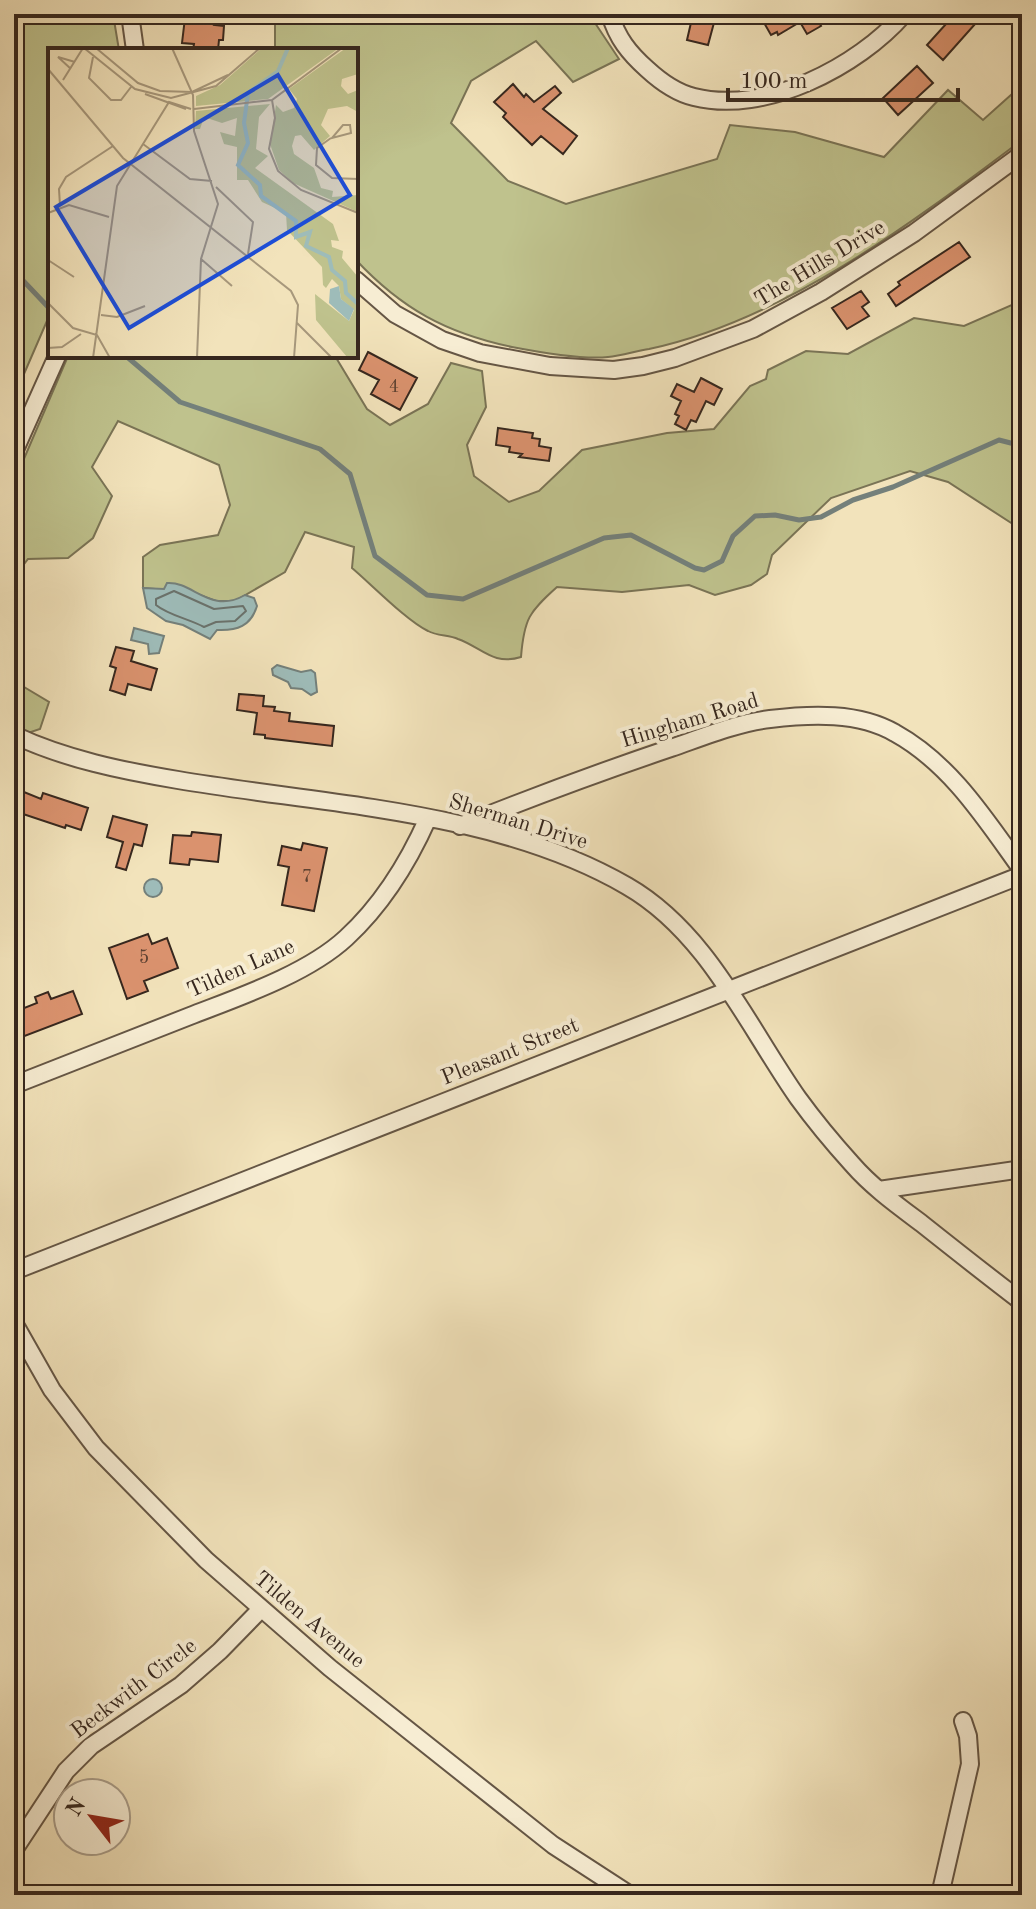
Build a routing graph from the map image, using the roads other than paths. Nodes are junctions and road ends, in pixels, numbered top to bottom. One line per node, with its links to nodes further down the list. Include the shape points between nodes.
1 (130, 14): 4 (street)
2 (610, 14): 3 (street, via 615,33 660,81 691,97 717,101 790,89 838,68)
3 (904, 14)
4 (135, 48)
5 (1022, 154): 6 (street, The Hills Drive, via 821,292 753,329 643,366 550,366 480,353 442,340 395,314)
6 (358, 282)
7 (56, 358): 8 (street)
8 (14, 452)
9 (14, 735): 10 (street, Sherman Drive, via 128,772)
10 (428, 818): 11 (street, Sherman Drive); 14 (street, Tilden Lane, via 413,853 378,905 327,953 259,989)
11 (460, 826): 12 (street, Hingham Road, via 733,727 770,719 845,717 894,732 923,752 984,817); 13 (street, Sherman Drive, via 534,845 629,887 667,913)
12 (1022, 872): 13 (street, Pleasant Street)
13 (727, 989): 16 (street, Sherman Drive, via 799,1100); 17 (street, Pleasant Street)
14 (14, 1085)
15 (1022, 1169): 16 (street)
16 (879, 1190): 18 (street, Sherman Drive)
17 (14, 1271)
18 (1022, 1302)
19 (14, 1323): 20 (street, Tilden Avenue, via 52,1390 96,1448)
20 (260, 1610): 22 (street, Beckwith Circle, via 181,1685 91,1746 66,1771); 23 (street, Tilden Avenue, via 553,1845)
21 (963, 1721): 24 (street, via 970,1764)
22 (14, 1850)
23 (630, 1895)
24 (940, 1895)

